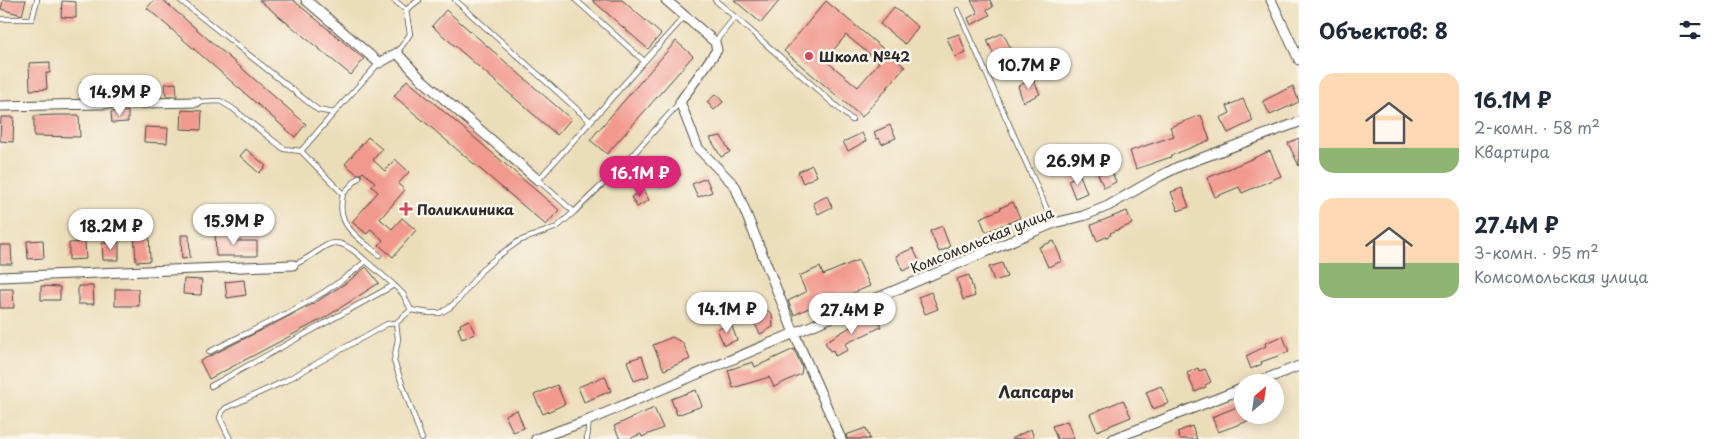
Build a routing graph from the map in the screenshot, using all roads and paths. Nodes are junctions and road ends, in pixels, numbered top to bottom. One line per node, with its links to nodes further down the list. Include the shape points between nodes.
1 (37, 0): 15 (lane, via 32,19)
2 (180, 0): 24 (lane, via 318,110)
3 (306, 0): 20 (street)
4 (394, 0): 11 (lane)
5 (419, 0): 11 (lane)
6 (454, 0): 26 (lane)
7 (576, 0): 19 (lane)
8 (666, 0): 13 (street)
9 (715, 0): 14 (lane)
10 (1271, 0): 18 (street)
11 (406, 10): 17 (lane, via 410,34)
12 (958, 10): 33 (lane)
13 (685, 16): 16 (street); 19 (lane)
14 (735, 17): 16 (lane); 25 (lane)
15 (0, 19)
16 (715, 42): 22 (street, via 717,50)
17 (397, 53): 20 (street); 30 (street, via 421,79)
18 (1299, 60)
19 (644, 61): 26 (lane)
20 (379, 62): 24 (lane)
21 (197, 102): 23 (street); 28 (lane, via 220,102 284,149)
22 (680, 102): 32 (lane, via 630,159); 41 (street, via 698,148 735,186)
23 (0, 106)
24 (334, 112): 28 (lane)
25 (852, 120)
26 (590, 121): 30 (lane)
27 (1299, 122): 33 (street, Комсомольская улица, via 1180,166 1100,210)
28 (301, 151): 31 (lane)
29 (358, 177): 31 (lane)
30 (538, 180): 32 (lane)
31 (343, 194): 34 (lane, via 342,218)
32 (574, 212): 39 (lane, via 557,227 519,241 498,256 449,308 429,314)
33 (1054, 223): 41 (street, Комсомольская улица)
34 (379, 254)
35 (366, 261): 36 (lane, via 346,246 336,243 327,244 306,260); 38 (lane); 42 (lane, via 320,294)
36 (293, 265): 37 (street)
37 (0, 277)
38 (394, 285): 39 (lane); 45 (lane)
39 (411, 310): 40 (lane)
40 (396, 323): 48 (lane, via 387,324 285,381 226,408 220,418); 49 (lane, via 398,339 394,361)
41 (794, 333): 47 (street, Комсомольская улица); 52 (street)
42 (209, 352)
43 (1299, 366): 44 (street)
44 (1278, 374)
45 (212, 386)
46 (1234, 392): 53 (street)
47 (589, 420): 50 (street, Комсомольская улица); 51 (lane)
48 (230, 439)
49 (422, 439)
50 (536, 439)
51 (587, 439)
52 (841, 439)
53 (1113, 439)

